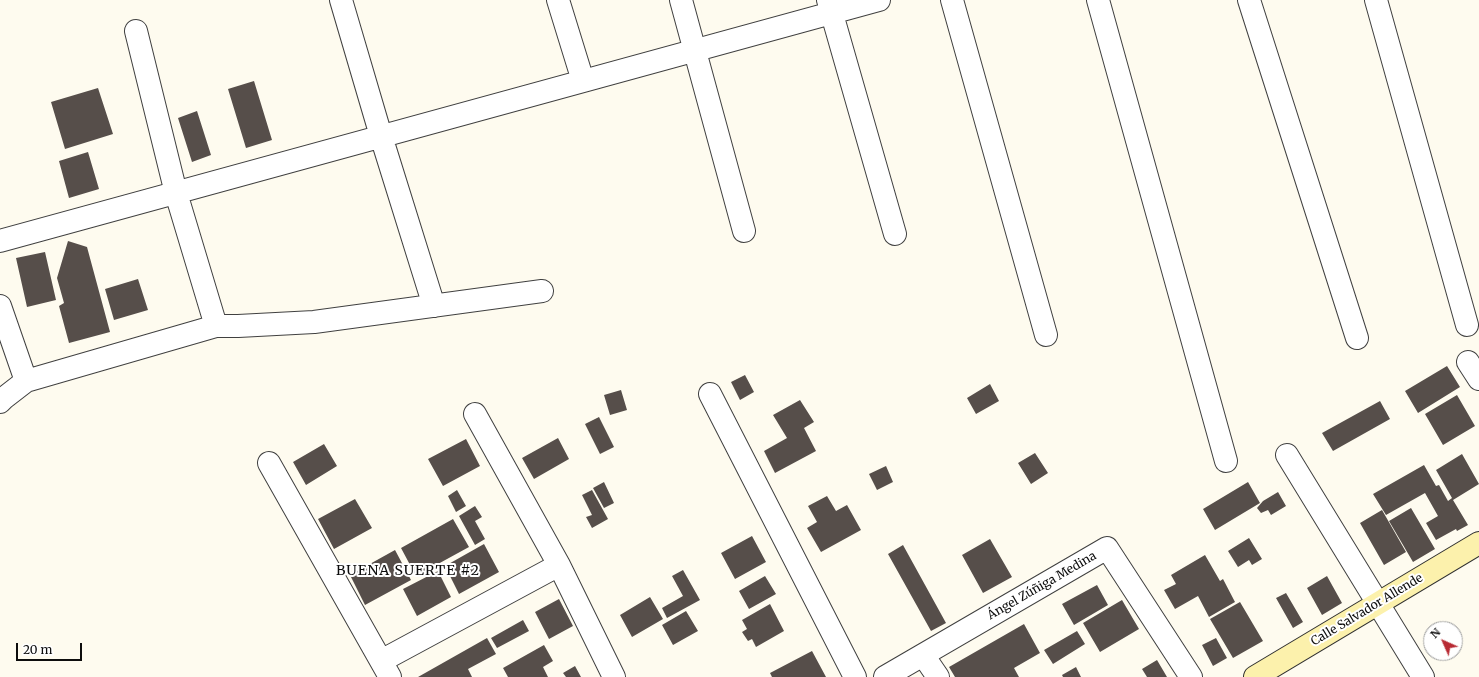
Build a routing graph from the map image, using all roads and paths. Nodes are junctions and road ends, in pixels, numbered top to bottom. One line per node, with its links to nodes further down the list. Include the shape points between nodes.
1 (341, 0): 13 (street)
2 (558, 0): 12 (street)
3 (681, 0): 11 (street)
4 (879, 0): 9 (street)
5 (952, 0): 23 (street)
6 (1098, 0): 30 (street)
7 (1249, 0): 24 (street)
8 (1376, 0): 21 (street)
9 (830, 6): 11 (street); 16 (street)
10 (136, 32): 14 (street)
11 (695, 50): 12 (street); 15 (street)
12 (583, 81): 13 (street)
13 (381, 136): 14 (street); 20 (street)
14 (176, 193): 17 (street); 22 (street)
15 (744, 230)
16 (895, 234)
17 (0, 241)
18 (542, 291): 20 (street)
19 (0, 306): 25 (street)
20 (434, 306): 22 (street, via 314,322)
21 (1467, 325)
22 (216, 326): 25 (street)
23 (1046, 335)
24 (1357, 338)
25 (26, 381): 27 (street)
26 (710, 394): 38 (street)
27 (0, 402)
28 (475, 414): 33 (street)
29 (1287, 455): 34 (street)
30 (1226, 462)
31 (269, 463): 36 (street)
32 (1479, 543): 34 (street, Calle Salvador Allende)
33 (559, 565): 36 (street); 37 (street)
34 (1378, 603): 42 (street, Calle Salvador Allende); 43 (street)
35 (923, 655): 39 (street, Ángel Zúñiga Medina); 40 (street); 41 (street, Ángel Zúñiga Medina, via 1107,548)
36 (386, 669)
37 (614, 677)
38 (855, 677)
39 (884, 677)
40 (938, 677)
41 (1191, 677)
42 (1255, 677)
43 (1423, 677)

